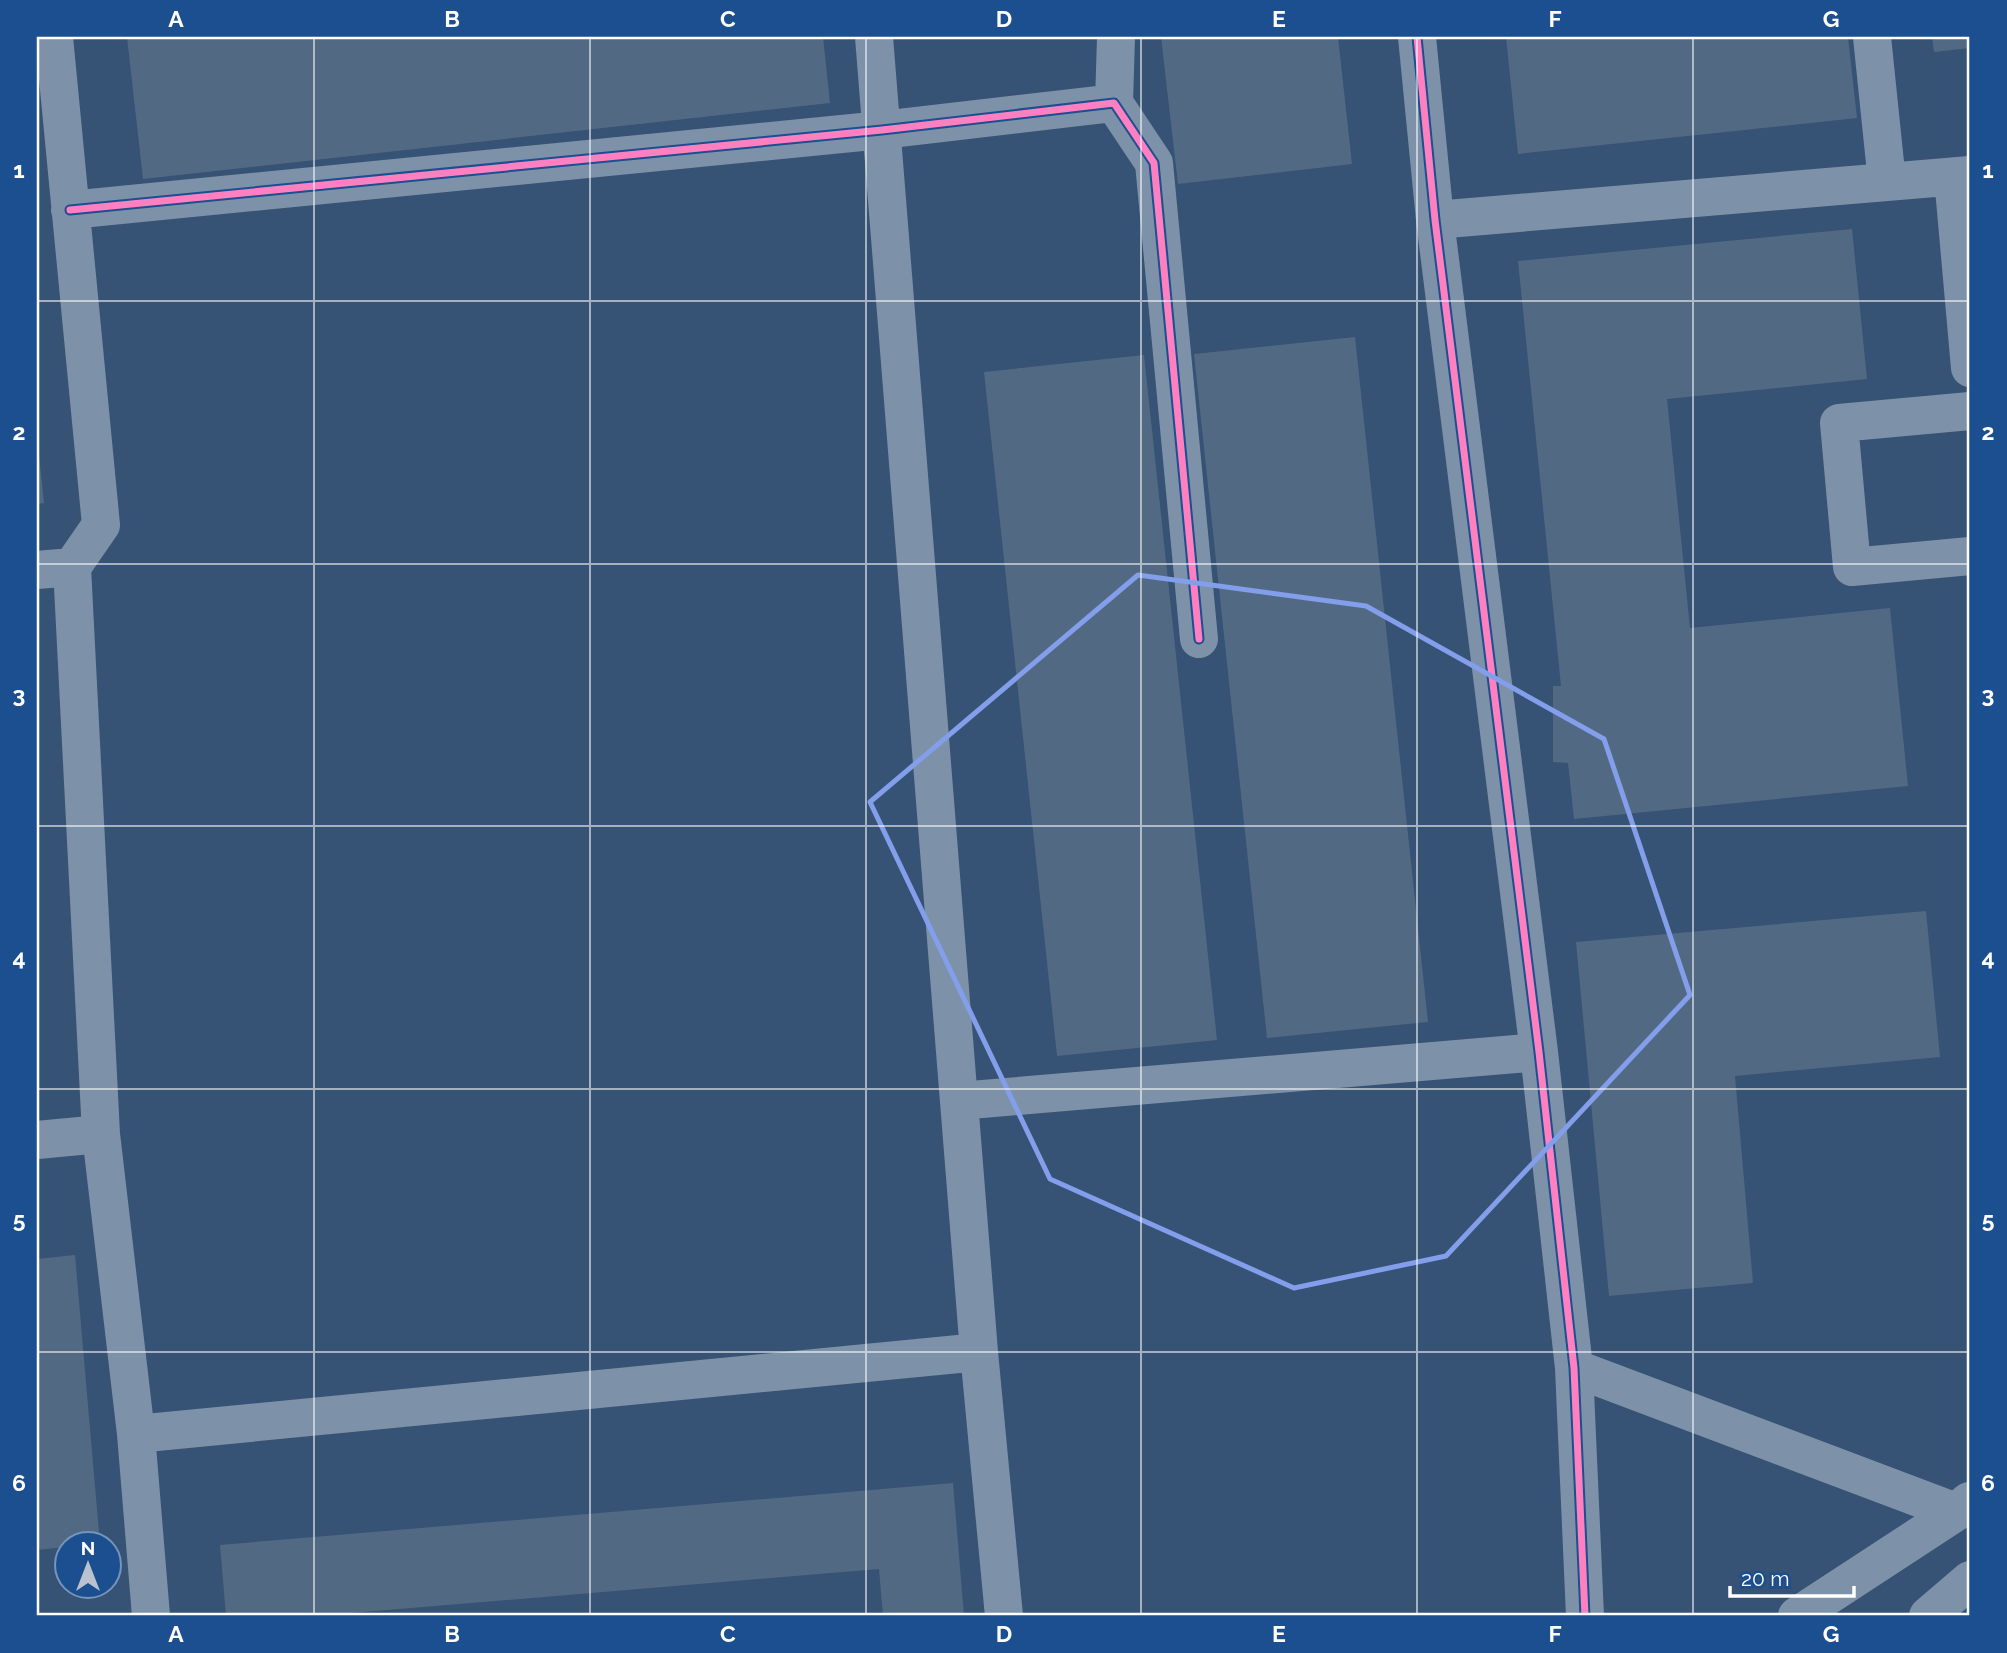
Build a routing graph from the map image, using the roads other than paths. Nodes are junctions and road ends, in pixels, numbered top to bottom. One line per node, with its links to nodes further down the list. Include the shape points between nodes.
1 (54, 37): 10 (street)
2 (874, 37): 7 (street)
3 (1116, 37): 6 (street)
4 (1417, 37): 11 (street)
5 (1872, 37): 9 (street)
6 (1114, 103): 7 (street); 16 (street, via 1154,163)
7 (882, 130): 10 (street); 18 (street)
8 (1962, 176): 9 (street); 12 (street)
9 (1886, 182): 11 (street)
10 (70, 210): 15 (street, via 101,525)
11 (1435, 220): 17 (street)
12 (1970, 368)
13 (1970, 411): 14 (street, via 1839,423 1852,567)
14 (1970, 556)
15 (54, 568): 19 (street)
16 (1199, 639)
17 (1539, 1052): 18 (street); 22 (street)
18 (959, 1101): 21 (street)
19 (101, 1134): 20 (street); 23 (street)
20 (37, 1140)
21 (979, 1352): 23 (street); 27 (street)
22 (1574, 1368): 24 (street); 28 (street)
23 (136, 1434): 26 (street)
24 (1963, 1506): 29 (street)
25 (1970, 1580): 30 (street)
26 (151, 1616)
27 (1003, 1616)
28 (1585, 1616)
29 (1797, 1616)
30 (1928, 1616)

